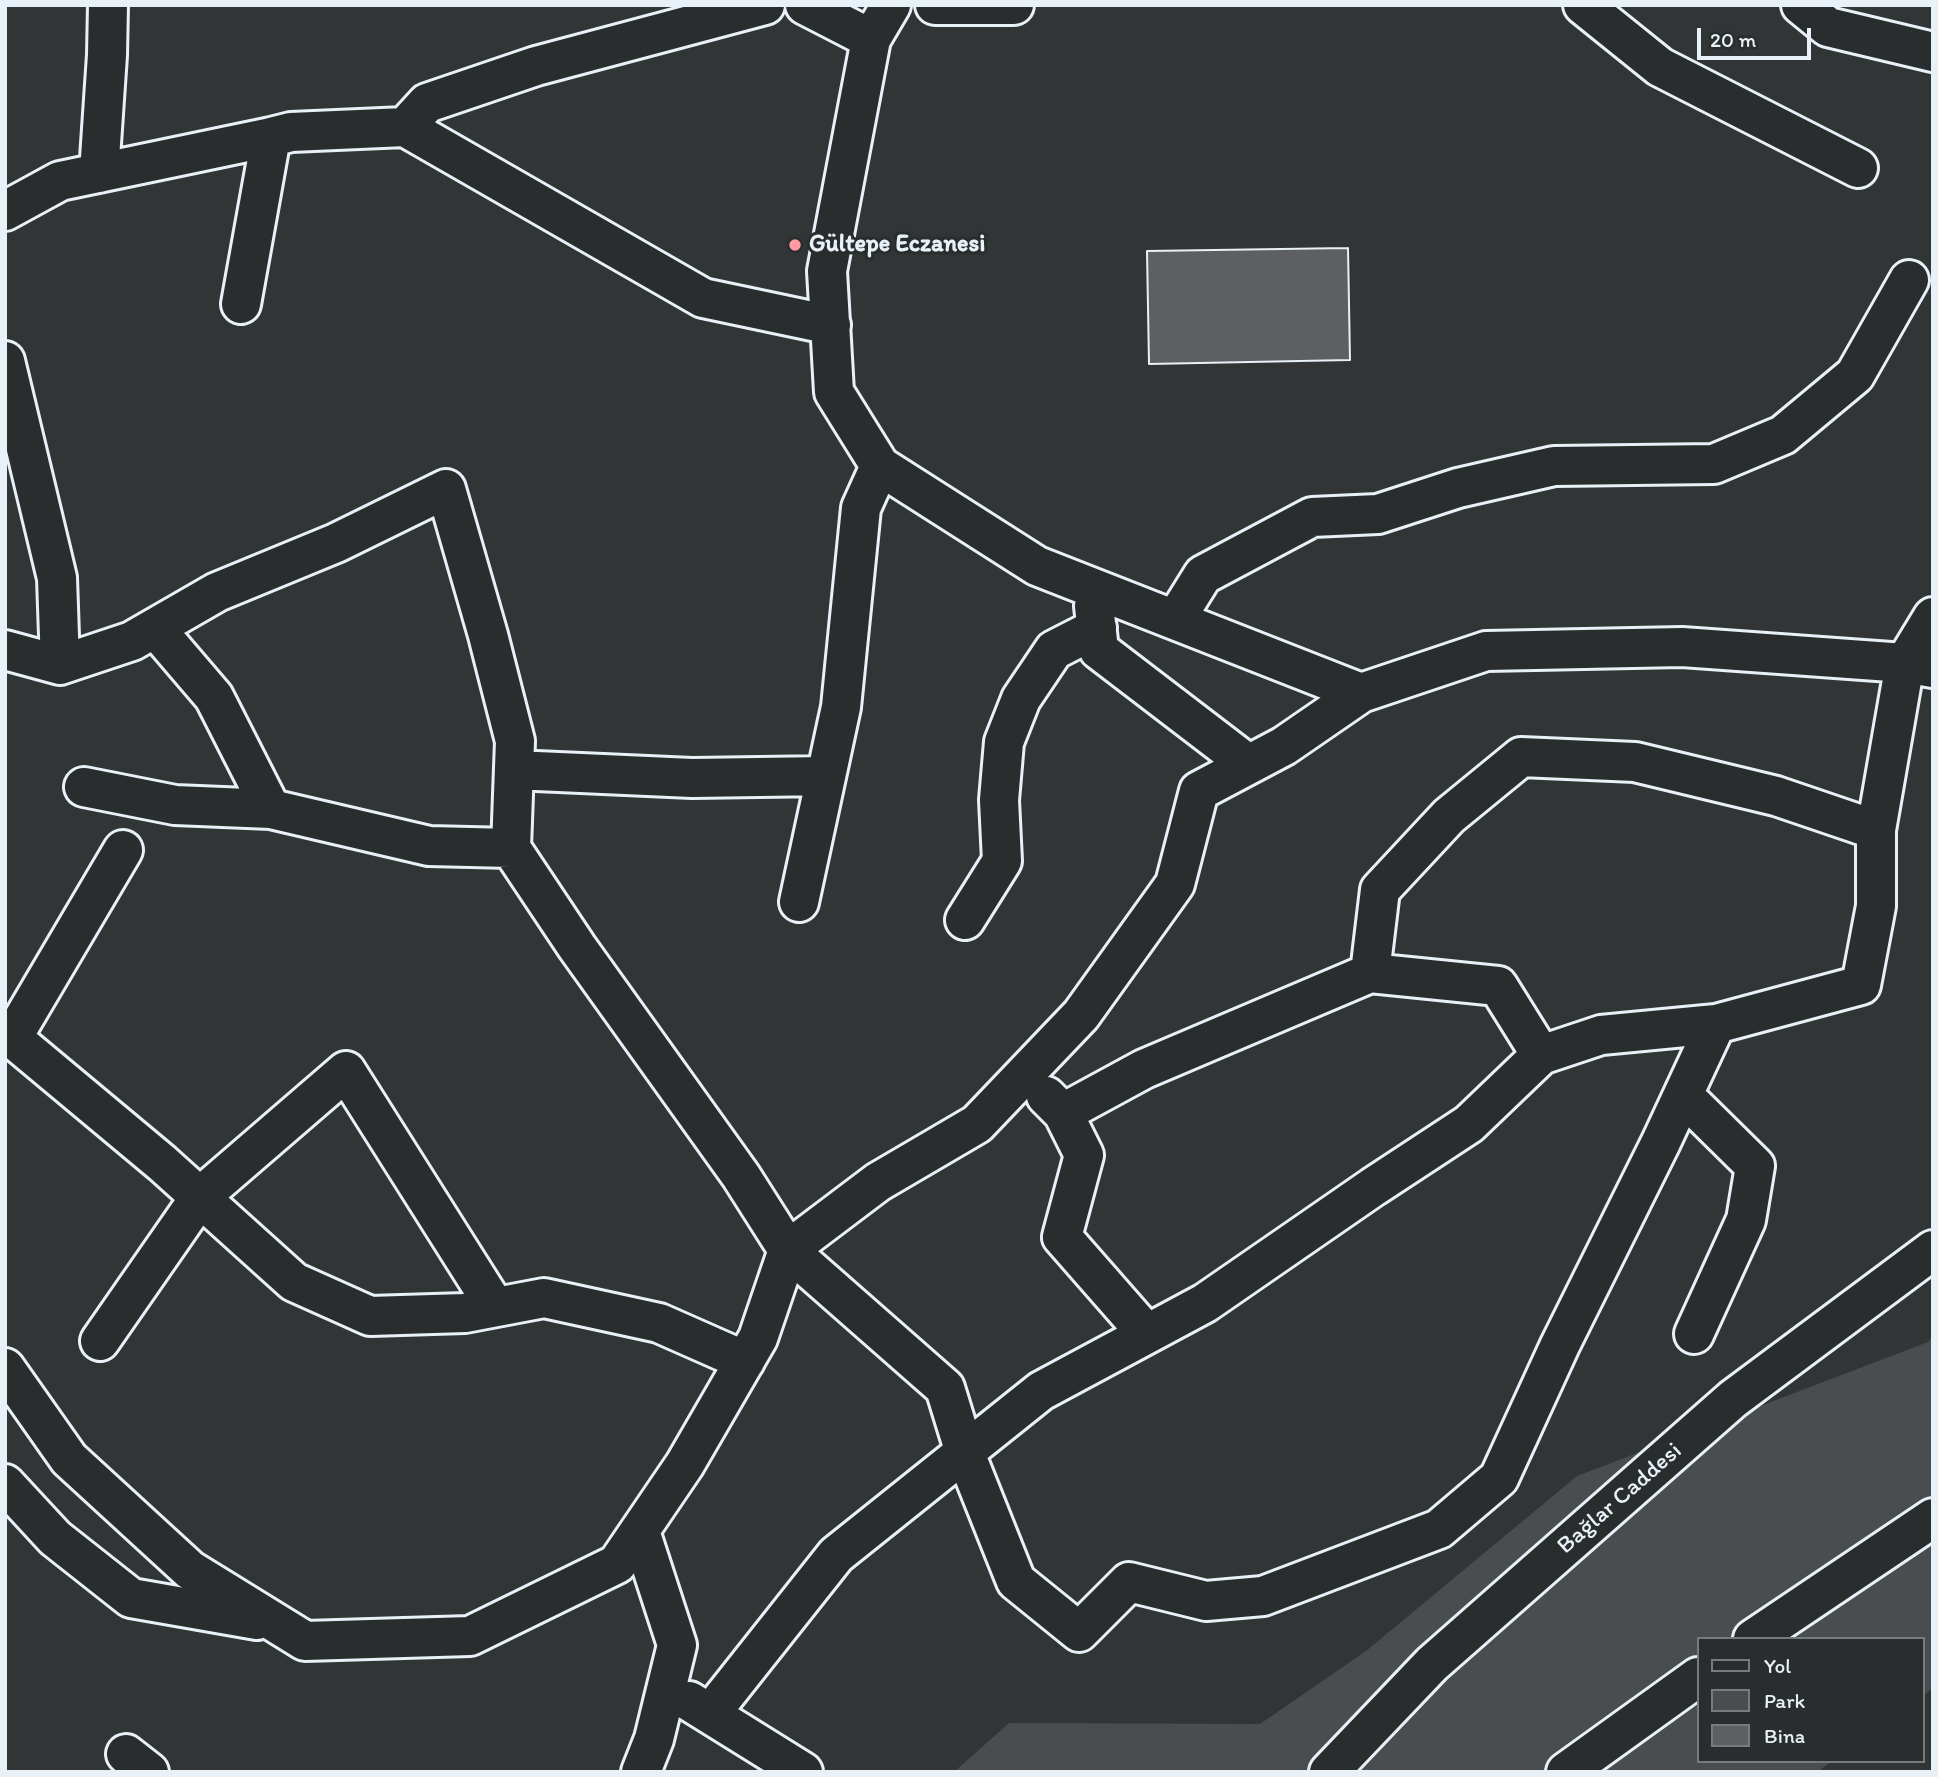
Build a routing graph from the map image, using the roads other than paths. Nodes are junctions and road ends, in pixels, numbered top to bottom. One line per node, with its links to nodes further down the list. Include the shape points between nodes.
1 (108, 5): 14 (street)
2 (765, 5): 11 (street, via 536,66 427,103)
3 (805, 5): 9 (street)
4 (891, 5): 9 (street)
5 (935, 5): 6 (street)
6 (1014, 5)
7 (1583, 5): 13 (street, via 1660,67)
8 (1801, 5): 10 (street, via 1828,27)
9 (871, 38): 18 (street, via 827,271)
10 (1933, 52)
11 (405, 127): 12 (street); 18 (street, via 703,298)
12 (271, 137): 14 (street); 17 (street)
13 (1858, 168)
14 (99, 173): 15 (street, via 60,181)
15 (5, 211)
16 (1909, 279): 23 (street, via 1855,375 1783,435 1714,464 1554,466 1458,488 1378,514 1312,517 1203,575)
17 (241, 304)
18 (831, 325): 20 (street, via 834,392)
19 (5, 361): 27 (street, via 57,578)
20 (880, 466): 21 (street, via 1037,566); 32 (street, via 861,508 841,707)
21 (1093, 588): 23 (street); 25 (street)
22 (1933, 617): 28 (street)
23 (1175, 620): 29 (street)
24 (155, 628): 27 (street, via 132,641); 31 (street, via 217,592 336,543 446,489 515,741); 34 (street, via 214,697)
25 (1097, 628): 30 (street, via 1099,650); 39 (street, via 1054,650 1021,699 1004,742 999,800 1002,861)
26 (5, 650): 27 (street)
27 (60, 665)
28 (1919, 665): 29 (street, via 1682,647 1486,651); 35 (street)
29 (1362, 693): 30 (street, via 1284,746)
30 (1248, 764): 44 (street, via 1199,791 1175,884 1081,1014)
31 (514, 770): 32 (street, via 692,778); 36 (street)
32 (826, 776): 38 (street)
33 (84, 787): 34 (street, via 175,805)
34 (271, 808): 36 (street, via 429,846)
35 (1876, 830): 40 (street, via 1776,796 1635,762 1521,757 1449,817 1380,890); 41 (street, via 1876,906 1861,985)
36 (511, 848): 48 (street)
37 (123, 850): 42 (street)
38 (799, 902)
39 (965, 920)
40 (1370, 973): 43 (street, via 1498,986); 46 (street, via 1144,1069)
41 (1716, 1024): 43 (street, via 1601,1035); 45 (street)
42 (9, 1035): 47 (street)
43 (1541, 1055): 52 (street, via 1469,1124 1205,1303)
44 (1026, 1073): 46 (street); 48 (street, via 977,1124 877,1182)
45 (1683, 1095): 51 (street, via 1755,1166 1746,1220); 56 (street, via 1499,1478 1439,1529 1263,1596 1206,1601 1129,1582 1079,1633 1016,1581)
46 (1063, 1114): 52 (street, via 1084,1155 1062,1237)
47 (200, 1197): 50 (street, via 294,1282 370,1316 465,1313); 50 (street, via 346,1070); 53 (street)
48 (788, 1250): 54 (street, via 758,1338); 56 (street, via 945,1388)
49 (1933, 1250): 67 (street, Bağlar Caddesi, via 1733,1399 1432,1664)
50 (495, 1307): 54 (street, via 544,1298 659,1323)
51 (1694, 1334)
52 (1147, 1335): 56 (street, via 1041,1391)
53 (100, 1341)
54 (745, 1361): 59 (street)
55 (5, 1368): 60 (street, via 69,1458 191,1570)
56 (965, 1453): 64 (street, via 836,1555)
57 (5, 1484): 60 (street, via 54,1538 131,1598)
58 (1933, 1518): 61 (street)
59 (640, 1531): 60 (street, via 617,1564 470,1636 305,1641); 63 (street, via 677,1646)
60 (275, 1623)
61 (1757, 1637)
62 (1696, 1677): 68 (street)
63 (667, 1687): 64 (street); 65 (street)
64 (710, 1714): 66 (street)
65 (640, 1772)
66 (803, 1772)
67 (1329, 1772)
68 (1566, 1772)

